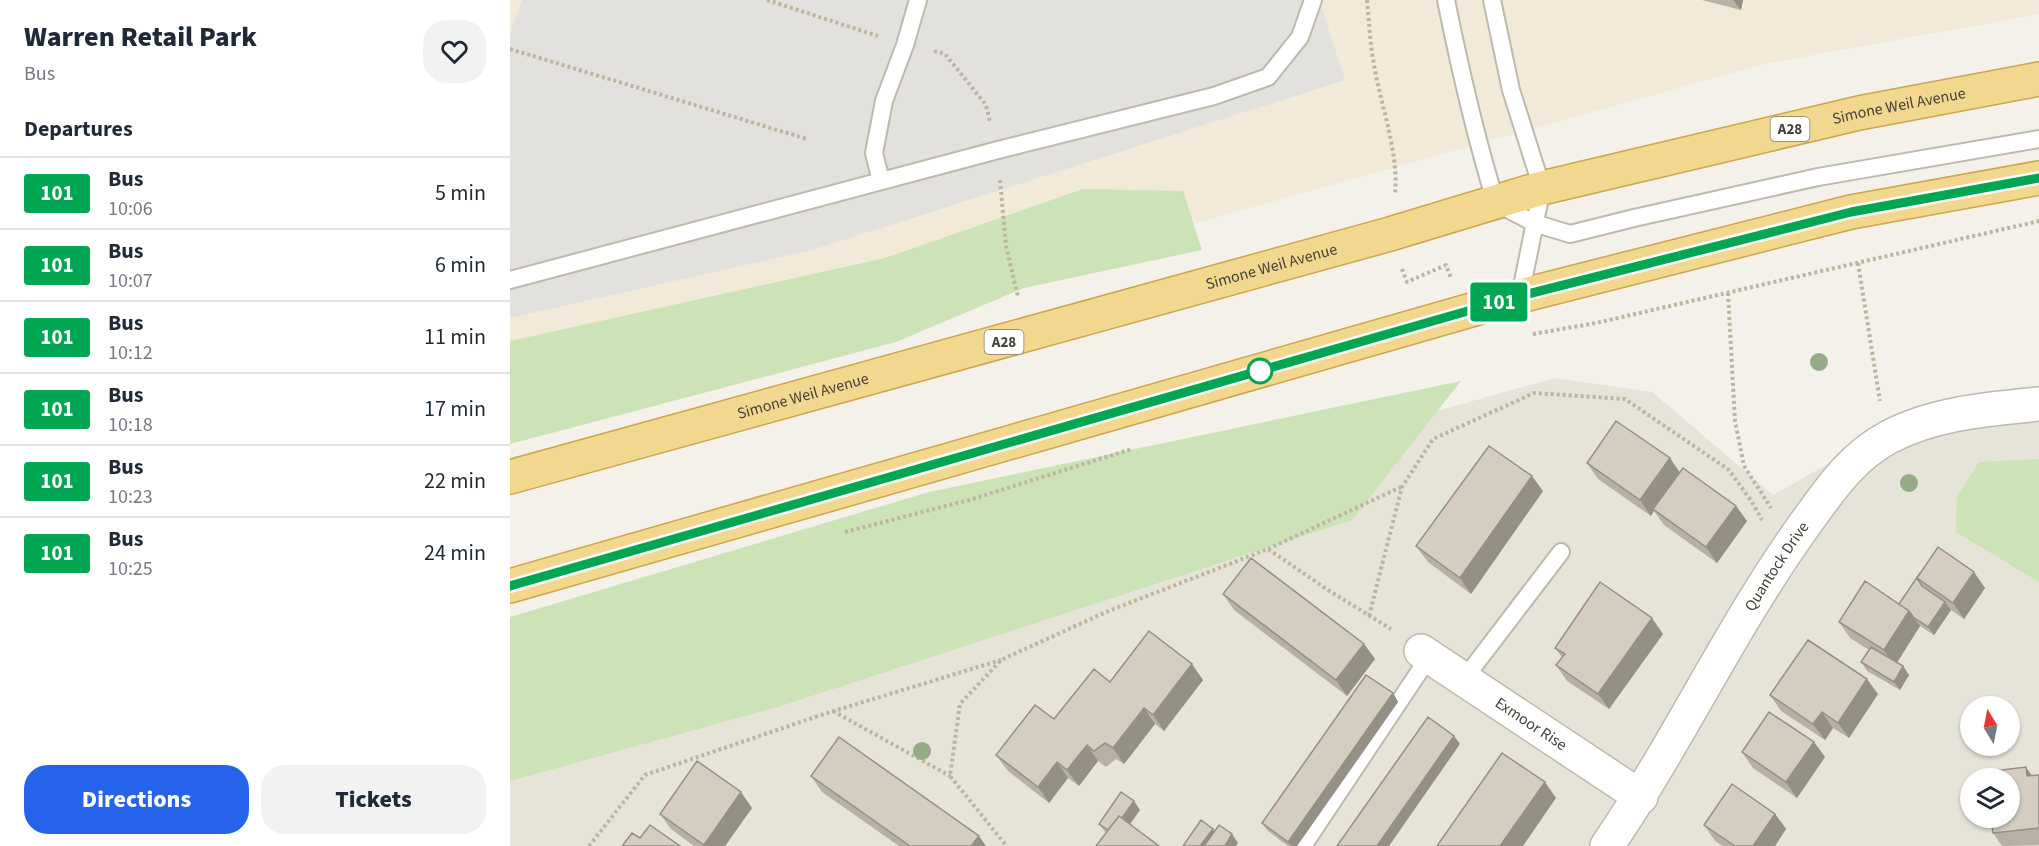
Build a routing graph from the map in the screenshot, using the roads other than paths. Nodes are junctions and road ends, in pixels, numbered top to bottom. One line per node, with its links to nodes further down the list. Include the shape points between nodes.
1 (918, 0): 8 (lane, via 884,101 874,153)
2 (1313, 0): 8 (lane, via 1300,37 1268,77 1214,96)
3 (1446, 0): 10 (lane, via 1478,144)
4 (1492, 0): 9 (lane, via 1511,90)
5 (2039, 79): 9 (highway, Simone Weil Avenue / A28, via 1859,113)
6 (2039, 140): 11 (lane, via 1818,177 1570,234)
7 (2039, 178): 13 (highway, via 1851,212)
8 (881, 181): 12 (lane)
9 (1542, 188): 10 (highway, Simone Weil Avenue / A28); 11 (lane)
10 (1496, 203): 11 (lane); 15 (highway, Simone Weil Avenue / A28)
11 (1534, 223): 13 (lane)
12 (510, 280)
13 (1520, 296): 17 (highway)
14 (2039, 404): 20 (street, Quantock Drive, via 1930,421 1890,436 1843,471 1761,587)
15 (510, 477)
16 (1561, 552): 19 (lane)
17 (510, 586)
18 (1425, 654): 19 (street, Exmoor Rise); 21 (lane)
19 (1464, 679): 20 (street, Exmoor Rise)
20 (1641, 796): 22 (street, Quantock Drive)
21 (1303, 846)
22 (1607, 846)

